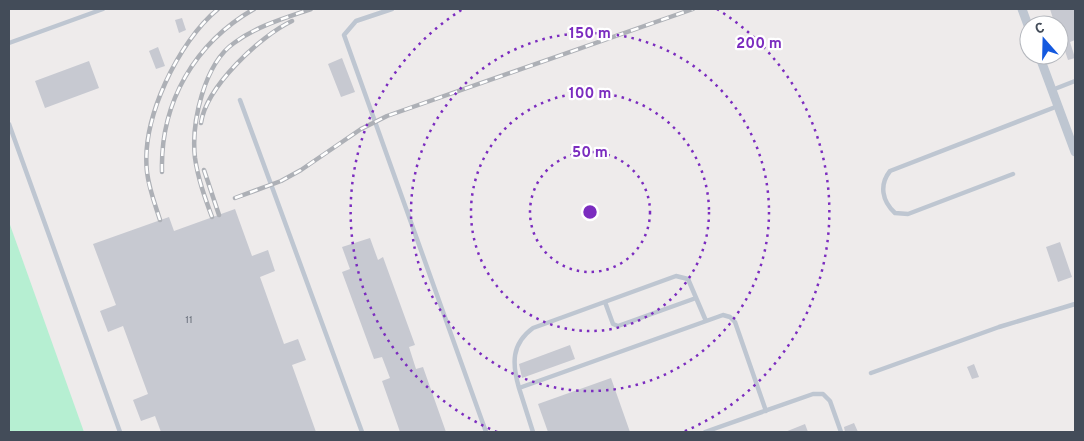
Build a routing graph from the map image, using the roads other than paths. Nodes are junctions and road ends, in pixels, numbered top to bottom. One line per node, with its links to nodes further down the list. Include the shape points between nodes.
1 (103, 9): 3 (lane)
2 (392, 9): 22 (lane, via 356,21 344,35)
3 (9, 43)
4 (1043, 65): 6 (street)
5 (1075, 81): 6 (lane)
6 (1052, 90): 8 (street)
7 (240, 100): 21 (lane)
8 (1058, 106): 10 (street); 12 (lane, via 890,171 883,180 883,195 895,213 908,214)
9 (9, 124): 20 (lane)
10 (1073, 139): 11 (street)
11 (1075, 152)
12 (1013, 174)
13 (696, 298): 14 (lane, via 688,279 676,276); 14 (lane, via 618,326 613,324); 16 (lane)
14 (605, 302): 18 (lane, via 533,328 525,334 516,346 513,361)
15 (1075, 304): 17 (lane)
16 (706, 321): 18 (lane); 19 (lane, via 723,315 735,322)
17 (871, 373)
18 (520, 388): 23 (lane)
19 (766, 411): 24 (lane); 25 (lane, via 813,394 822,394 830,401)
20 (120, 432)
21 (362, 432)
22 (486, 432)
23 (533, 432)
24 (705, 432)
25 (841, 432)

